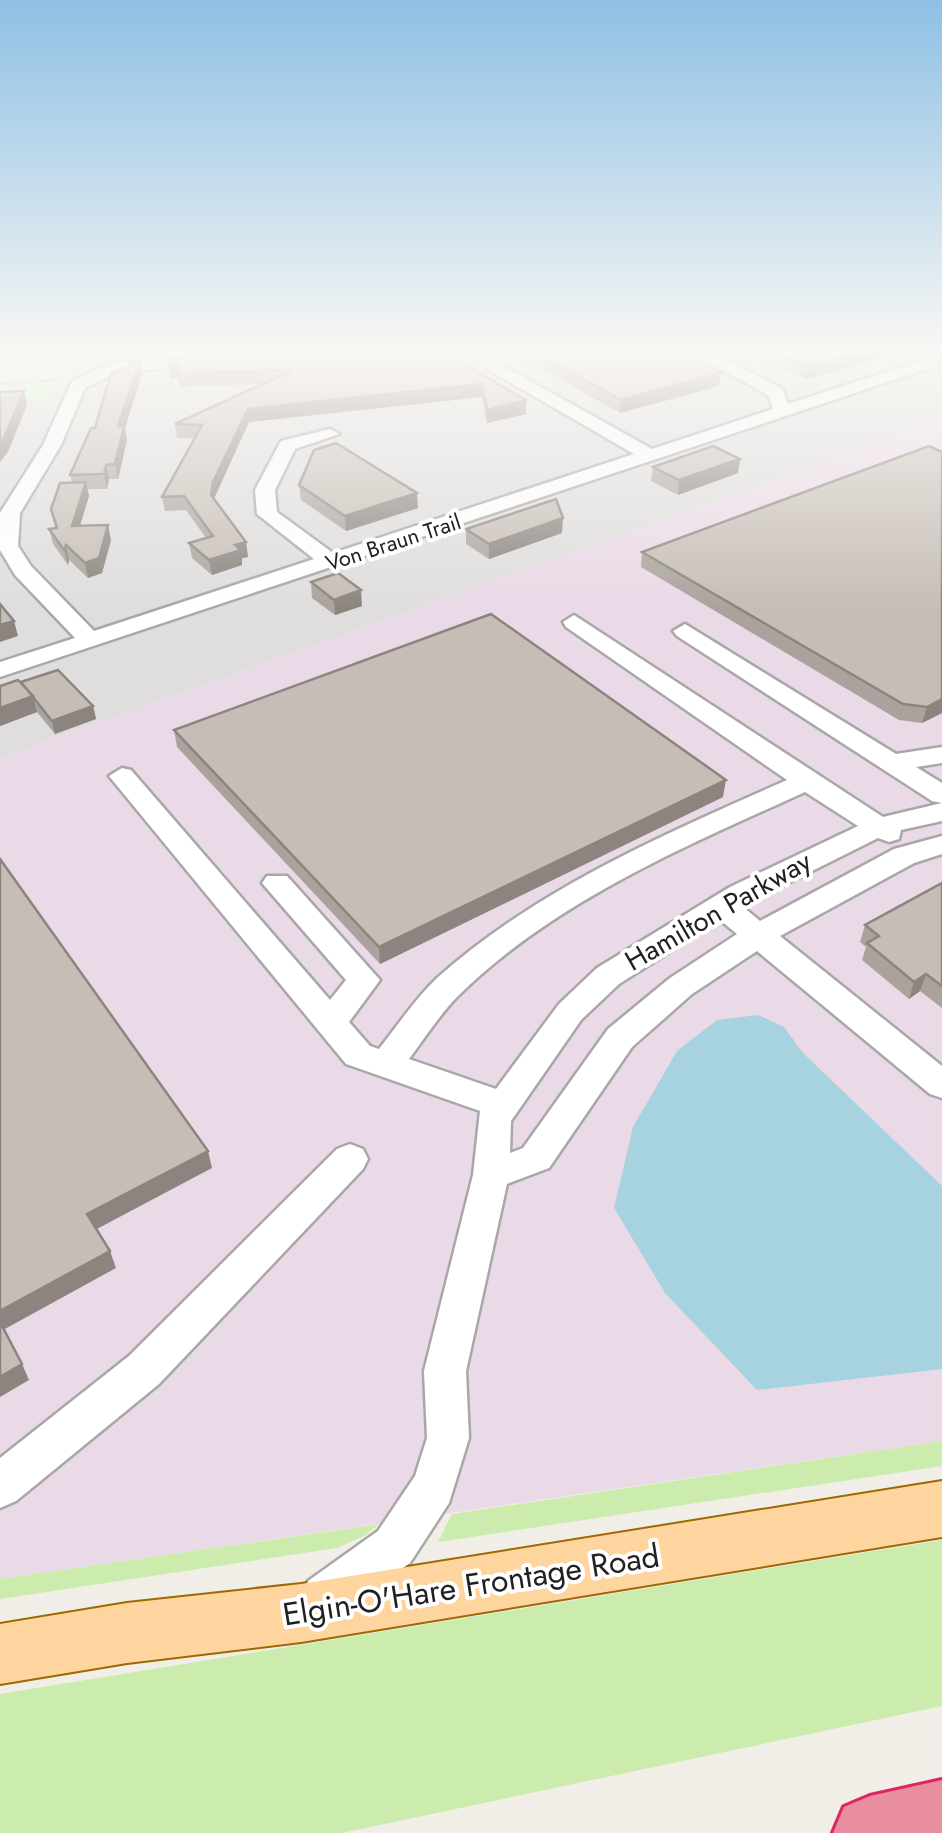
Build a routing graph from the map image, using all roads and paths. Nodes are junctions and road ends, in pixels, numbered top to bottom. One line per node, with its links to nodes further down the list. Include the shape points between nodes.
1 (55, 438): 9 (street, via 10,513 8,546)
2 (318, 438): 6 (street, via 288,446 265,490 266,514)
3 (617, 438): 5 (street)
4 (705, 438): 5 (street, Von Braun Trail)
5 (650, 456): 6 (street, Von Braun Trail)
6 (331, 562): 9 (street, Von Braun Trail)
7 (574, 622): 14 (street)
8 (684, 631): 12 (street)
9 (90, 640): 10 (street, Von Braun Trail)
10 (0, 670)
11 (942, 755): 12 (street)
12 (892, 762): 15 (street)
13 (122, 776): 22 (street)
14 (807, 781): 17 (street); 23 (street, via 667,844 556,904 447,988)
15 (942, 795)
16 (942, 812): 17 (street, Hamilton Parkway)
17 (880, 826): 18 (street); 20 (street, Hamilton Parkway)
18 (930, 848): 21 (street, Hamilton Parkway)
19 (277, 884): 22 (street, via 364,980)
20 (721, 906): 21 (street); 25 (street, Hamilton Parkway, via 608,976 570,1012)
21 (760, 934): 24 (street); 27 (street, Hamilton Parkway, via 681,986 620,1038 536,1158)
22 (330, 1022): 23 (street, via 358,1056)
23 (386, 1065): 25 (street)
24 (942, 1085)
25 (504, 1105): 27 (street, Hamilton Parkway, via 494,1118)
26 (350, 1159): 28 (street, via 144,1370)
27 (490, 1175): 30 (street, Hamilton Parkway, via 445,1371 448,1438 433,1486 394,1547)
28 (0, 1486)
29 (942, 1509): 30 (main road, Elgin-O'Hare Frontage Road)
30 (301, 1613): 31 (main road, Elgin-O'Hare Frontage Road)
31 (0, 1654)
32 (942, 1817): 33 (highway)
33 (870, 1833)

